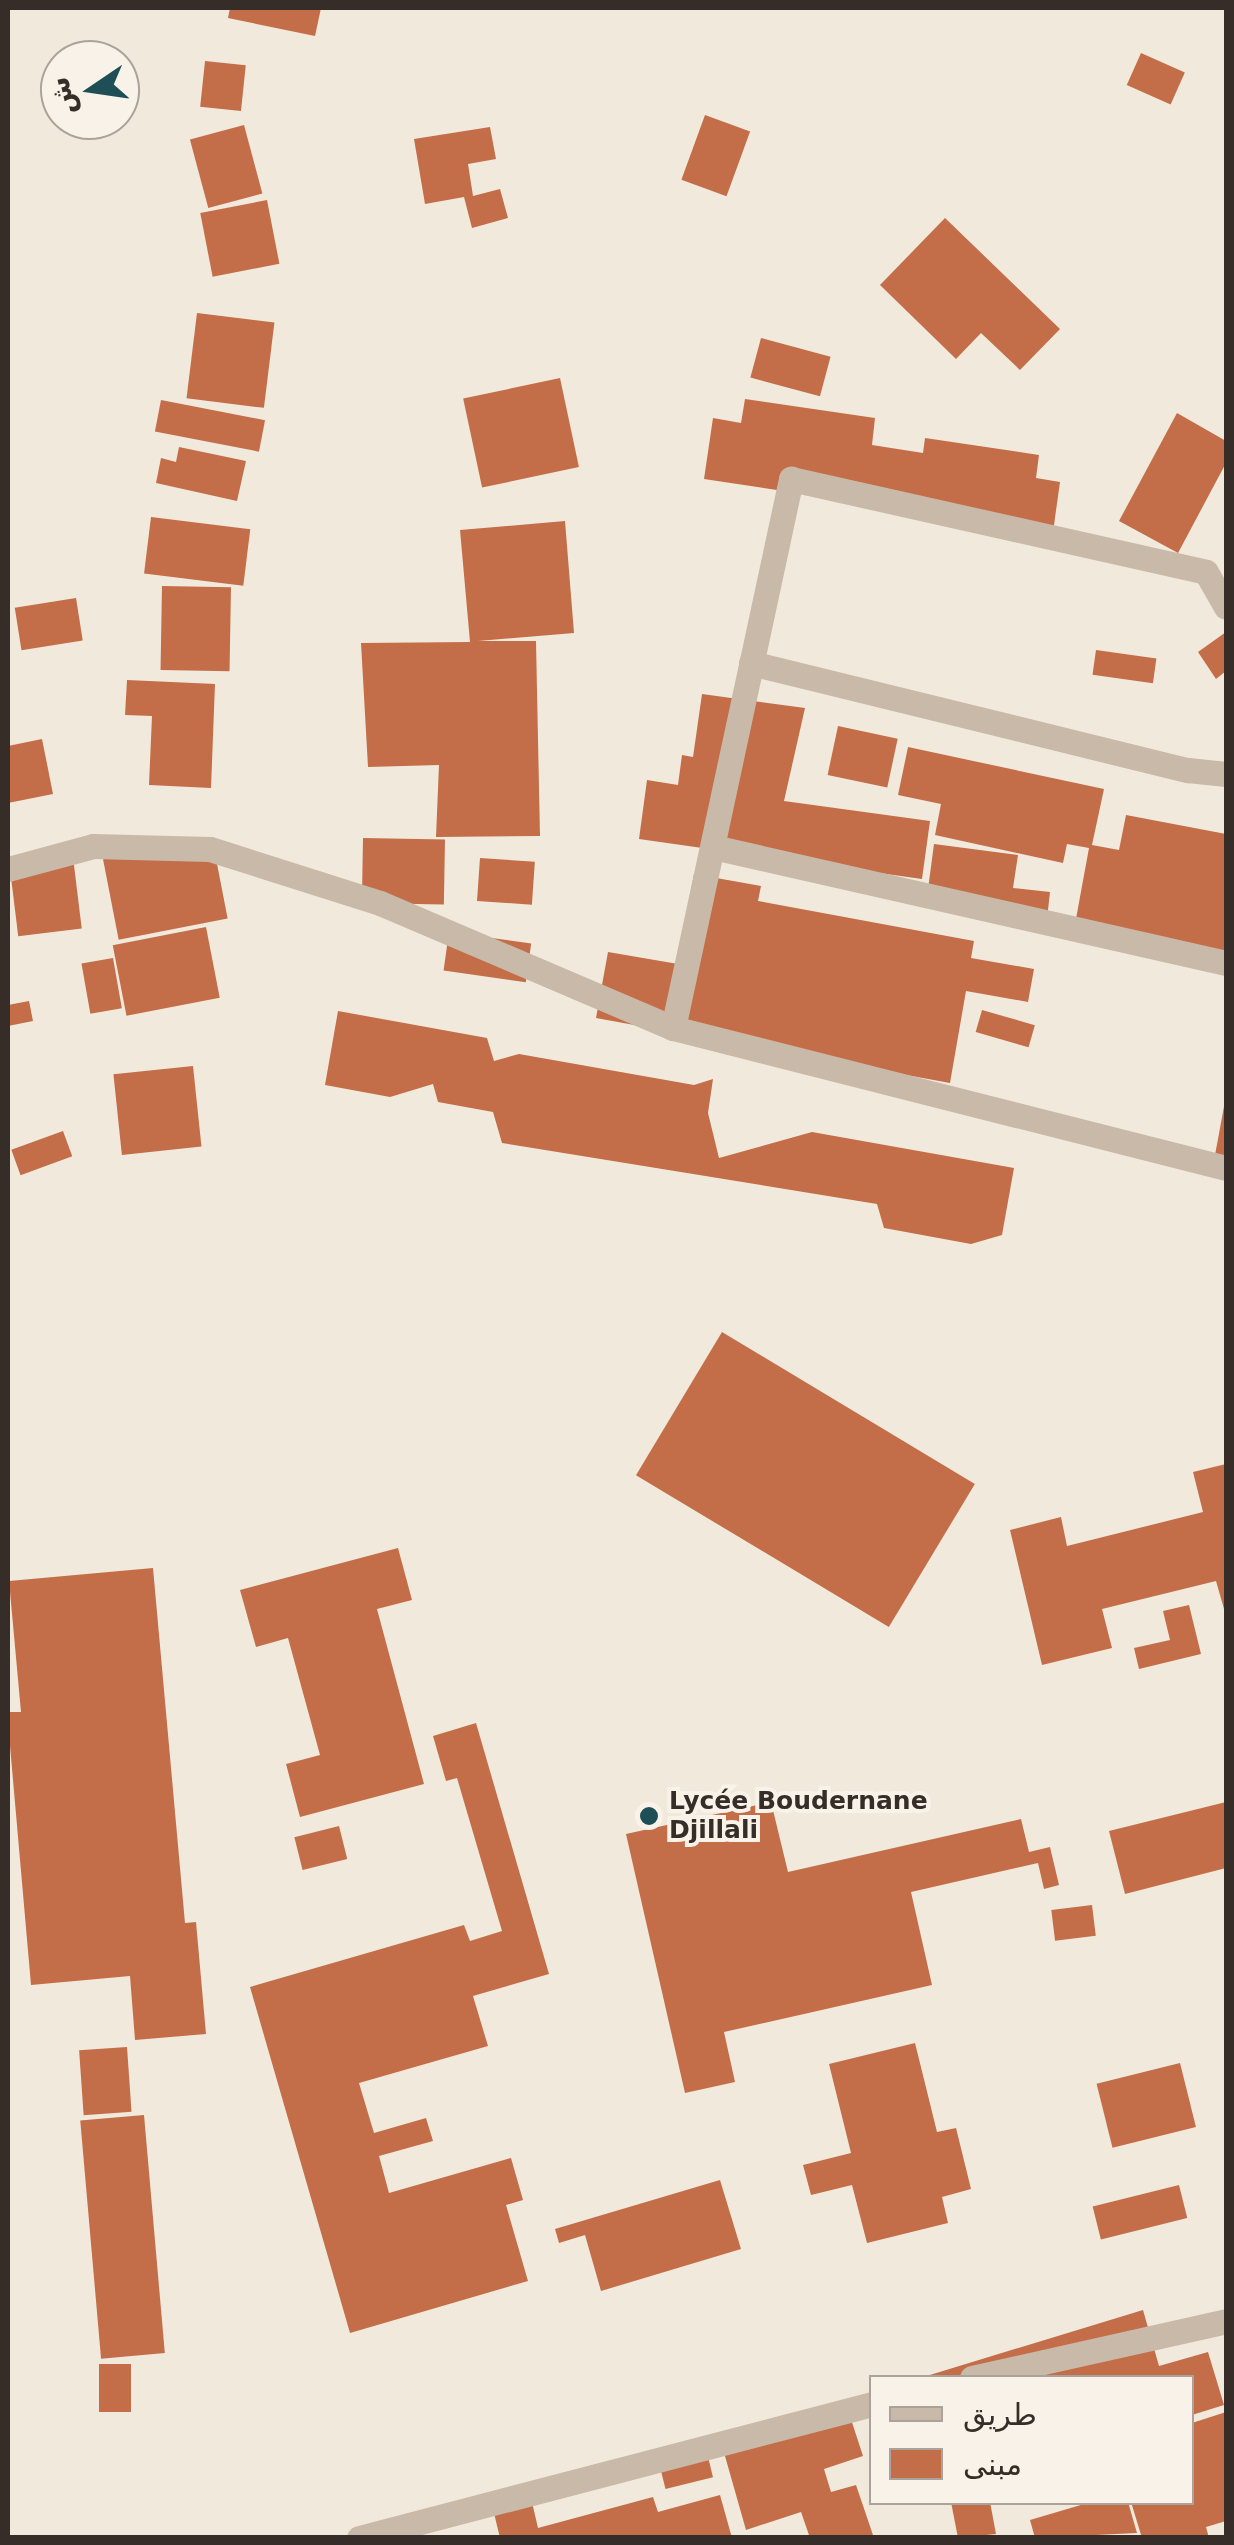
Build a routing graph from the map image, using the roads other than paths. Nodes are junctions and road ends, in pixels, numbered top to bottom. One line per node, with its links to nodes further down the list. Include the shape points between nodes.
1 (1226, 607): 2 (street, via 1206,572 791,479)
2 (751, 664): 3 (street); 4 (street)
3 (1226, 774)
4 (713, 847): 6 (street); 7 (street)
5 (8, 869): 7 (street, via 93,846 210,849 380,903)
6 (1226, 963)
7 (673, 1028): 8 (street)
8 (1226, 1168)
9 (1226, 2321): 10 (street)
10 (985, 2375)
11 (869, 2405): 12 (street)
12 (359, 2538)

